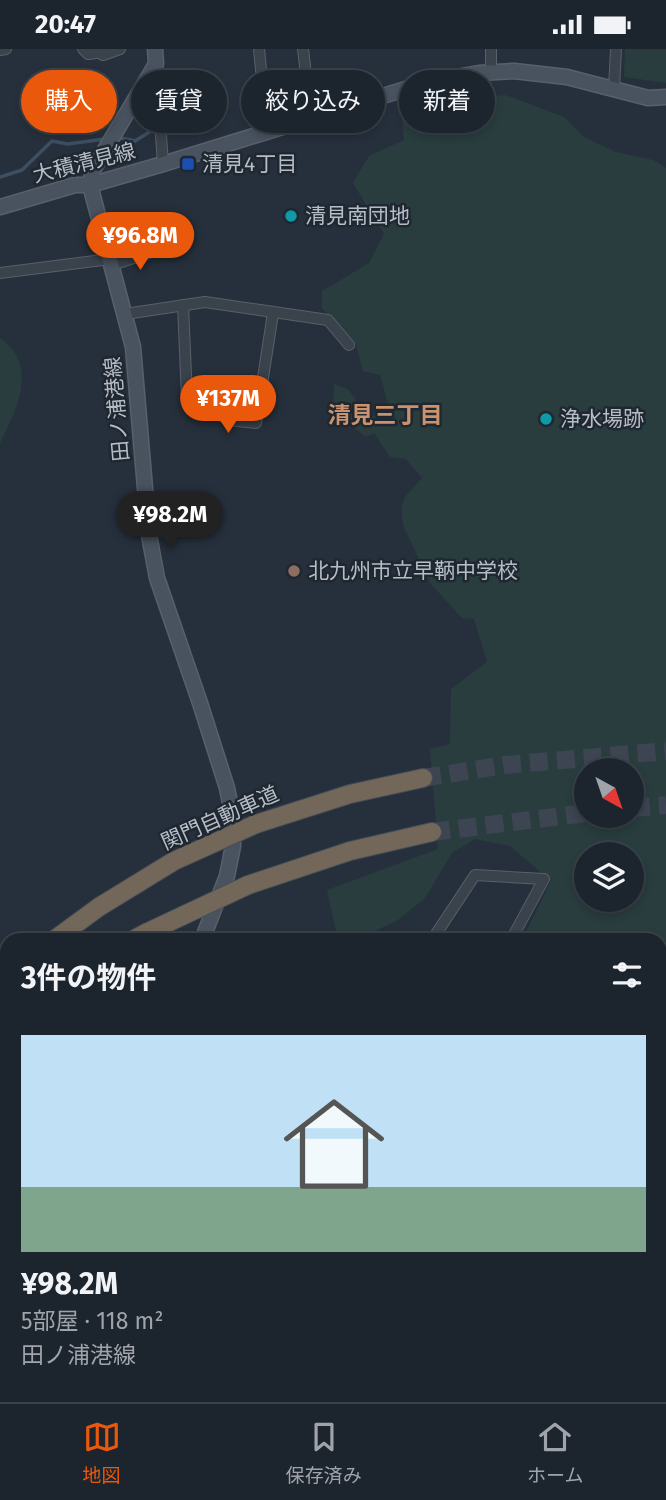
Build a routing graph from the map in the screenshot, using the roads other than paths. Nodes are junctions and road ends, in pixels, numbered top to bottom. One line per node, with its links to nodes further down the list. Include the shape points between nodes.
1 (6, 49): 9 (street)
2 (83, 49): 10 (street, via 88,54)
3 (120, 49): 10 (street, via 103,55)
4 (155, 49): 11 (main road)
5 (260, 49): 12 (street)
6 (303, 49): 13 (street)
7 (491, 49): 14 (street)
8 (616, 49): 16 (street)
9 (0, 50)
10 (94, 51)
11 (156, 64): 19 (street); 20 (main road, via 93,170)
12 (261, 70)
13 (305, 70)
14 (491, 70)
15 (495, 71): 16 (main road, 大積清見線, via 567,77)
16 (614, 89): 17 (main road, 大積清見線, via 648,98)
17 (666, 97)
18 (261, 133): 19 (main road, 大積清見線)
19 (163, 164): 20 (main road, 大積清見線)
20 (90, 185): 21 (main road, 大積清見線, via 75,185); 23 (main road, 田ノ浦港線)
21 (0, 207)
22 (158, 250): 23 (street)
23 (111, 262): 24 (street); 27 (main road, 田ノ浦港線)
24 (0, 273)
25 (183, 305): 26 (street, via 205,302); 26 (street, via 187,398 229,420 256,423); 27 (street)
26 (273, 313): 28 (street, via 328,320)
27 (125, 314): 33 (main road, 田ノ浦港線, via 133,347 149,535 158,578 233,818 227,876)
28 (349, 345)
29 (423, 778): 31 (highway, 関門自動車道, bridge, via 350,793 256,824 174,861)
30 (432, 832): 32 (highway, bridge, via 350,851 248,885)
31 (64, 933)
32 (145, 933)
33 (205, 933)
34 (437, 933): 35 (street, via 475,875 544,879)
35 (515, 933)

